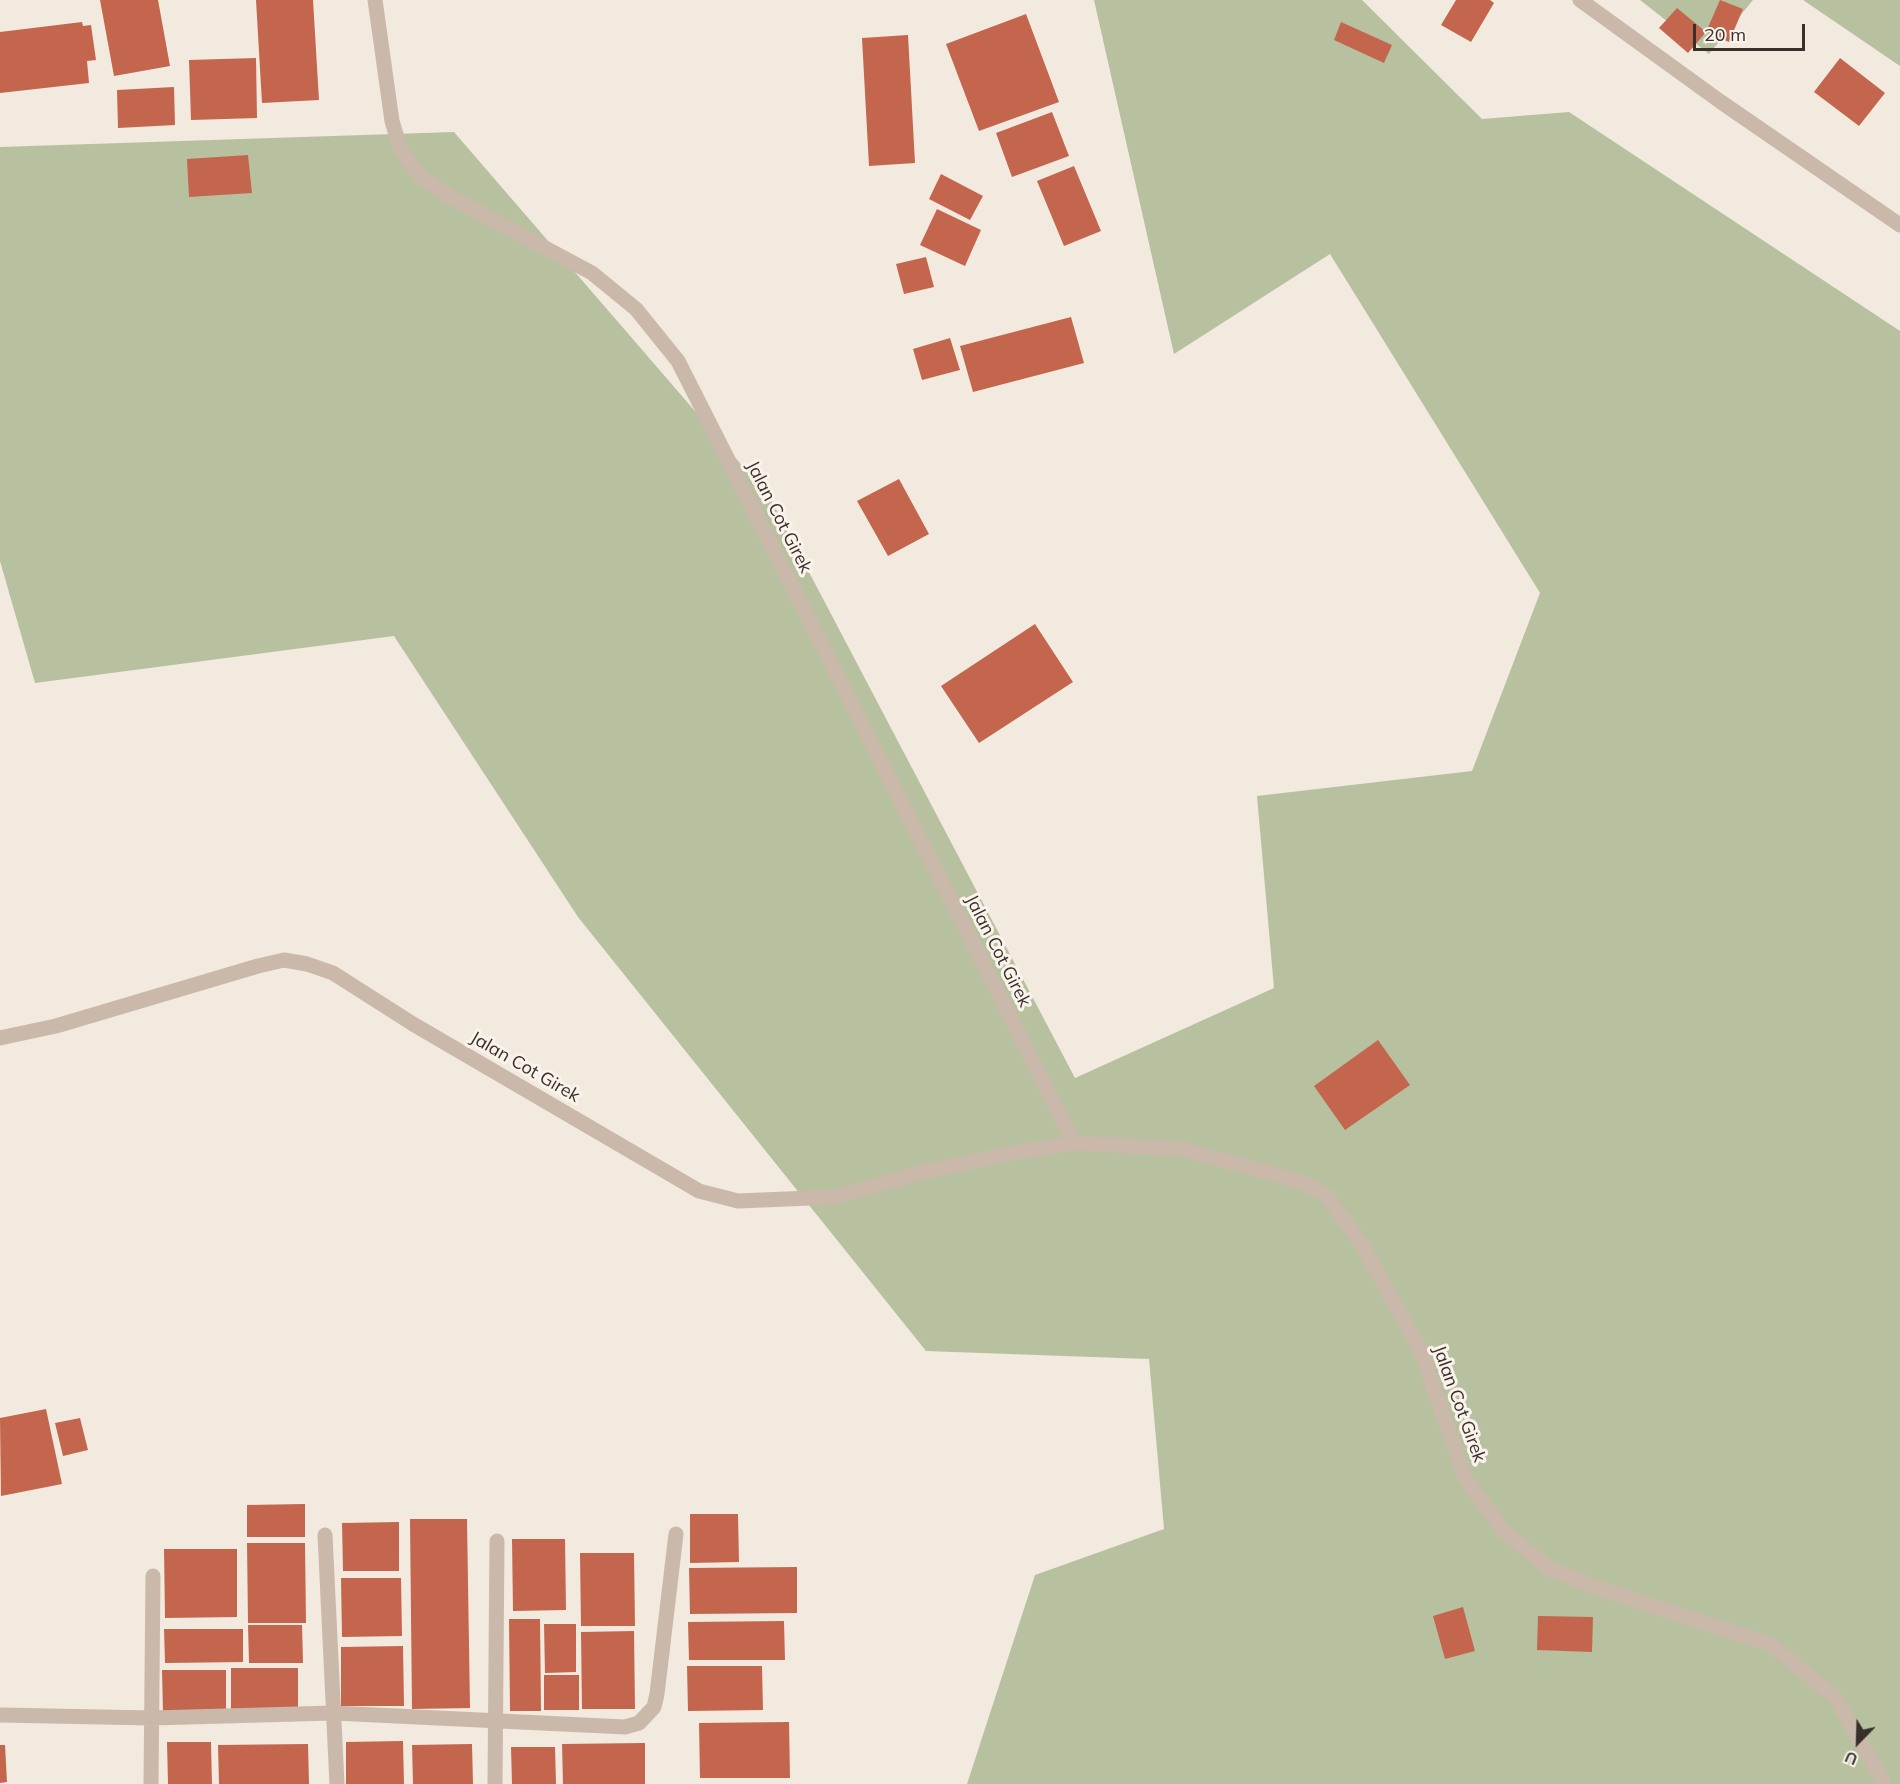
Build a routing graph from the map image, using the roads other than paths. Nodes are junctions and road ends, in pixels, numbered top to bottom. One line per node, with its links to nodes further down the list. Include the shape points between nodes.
1 (375, 0): 5 (street, Jalan Cot Girek, via 392,121 401,151 422,177 452,198 592,273 636,309 678,361)
2 (1580, 0): 3 (street)
3 (1900, 225)
4 (0, 1038): 5 (street, Jalan Cot Girek, via 56,1026 284,960 333,973 412,1024 699,1191 738,1201 834,1197 991,1157)
5 (1074, 1143): 17 (street, Jalan Cot Girek, via 1181,1149 1304,1182 1327,1196 1362,1245 1420,1349 1465,1478 1503,1530 1548,1568 1603,1590 1770,1644 1836,1698)
6 (676, 1534): 13 (street, via 657,1694 648,1717 625,1727)
7 (325, 1535): 10 (street)
8 (497, 1541): 13 (street)
9 (153, 1576): 12 (street)
10 (334, 1713): 12 (street); 13 (street); 15 (street)
11 (0, 1715): 12 (street)
12 (152, 1718): 14 (street)
13 (497, 1721): 16 (street)
14 (151, 1784)
15 (337, 1784)
16 (495, 1784)
17 (1882, 1784)

